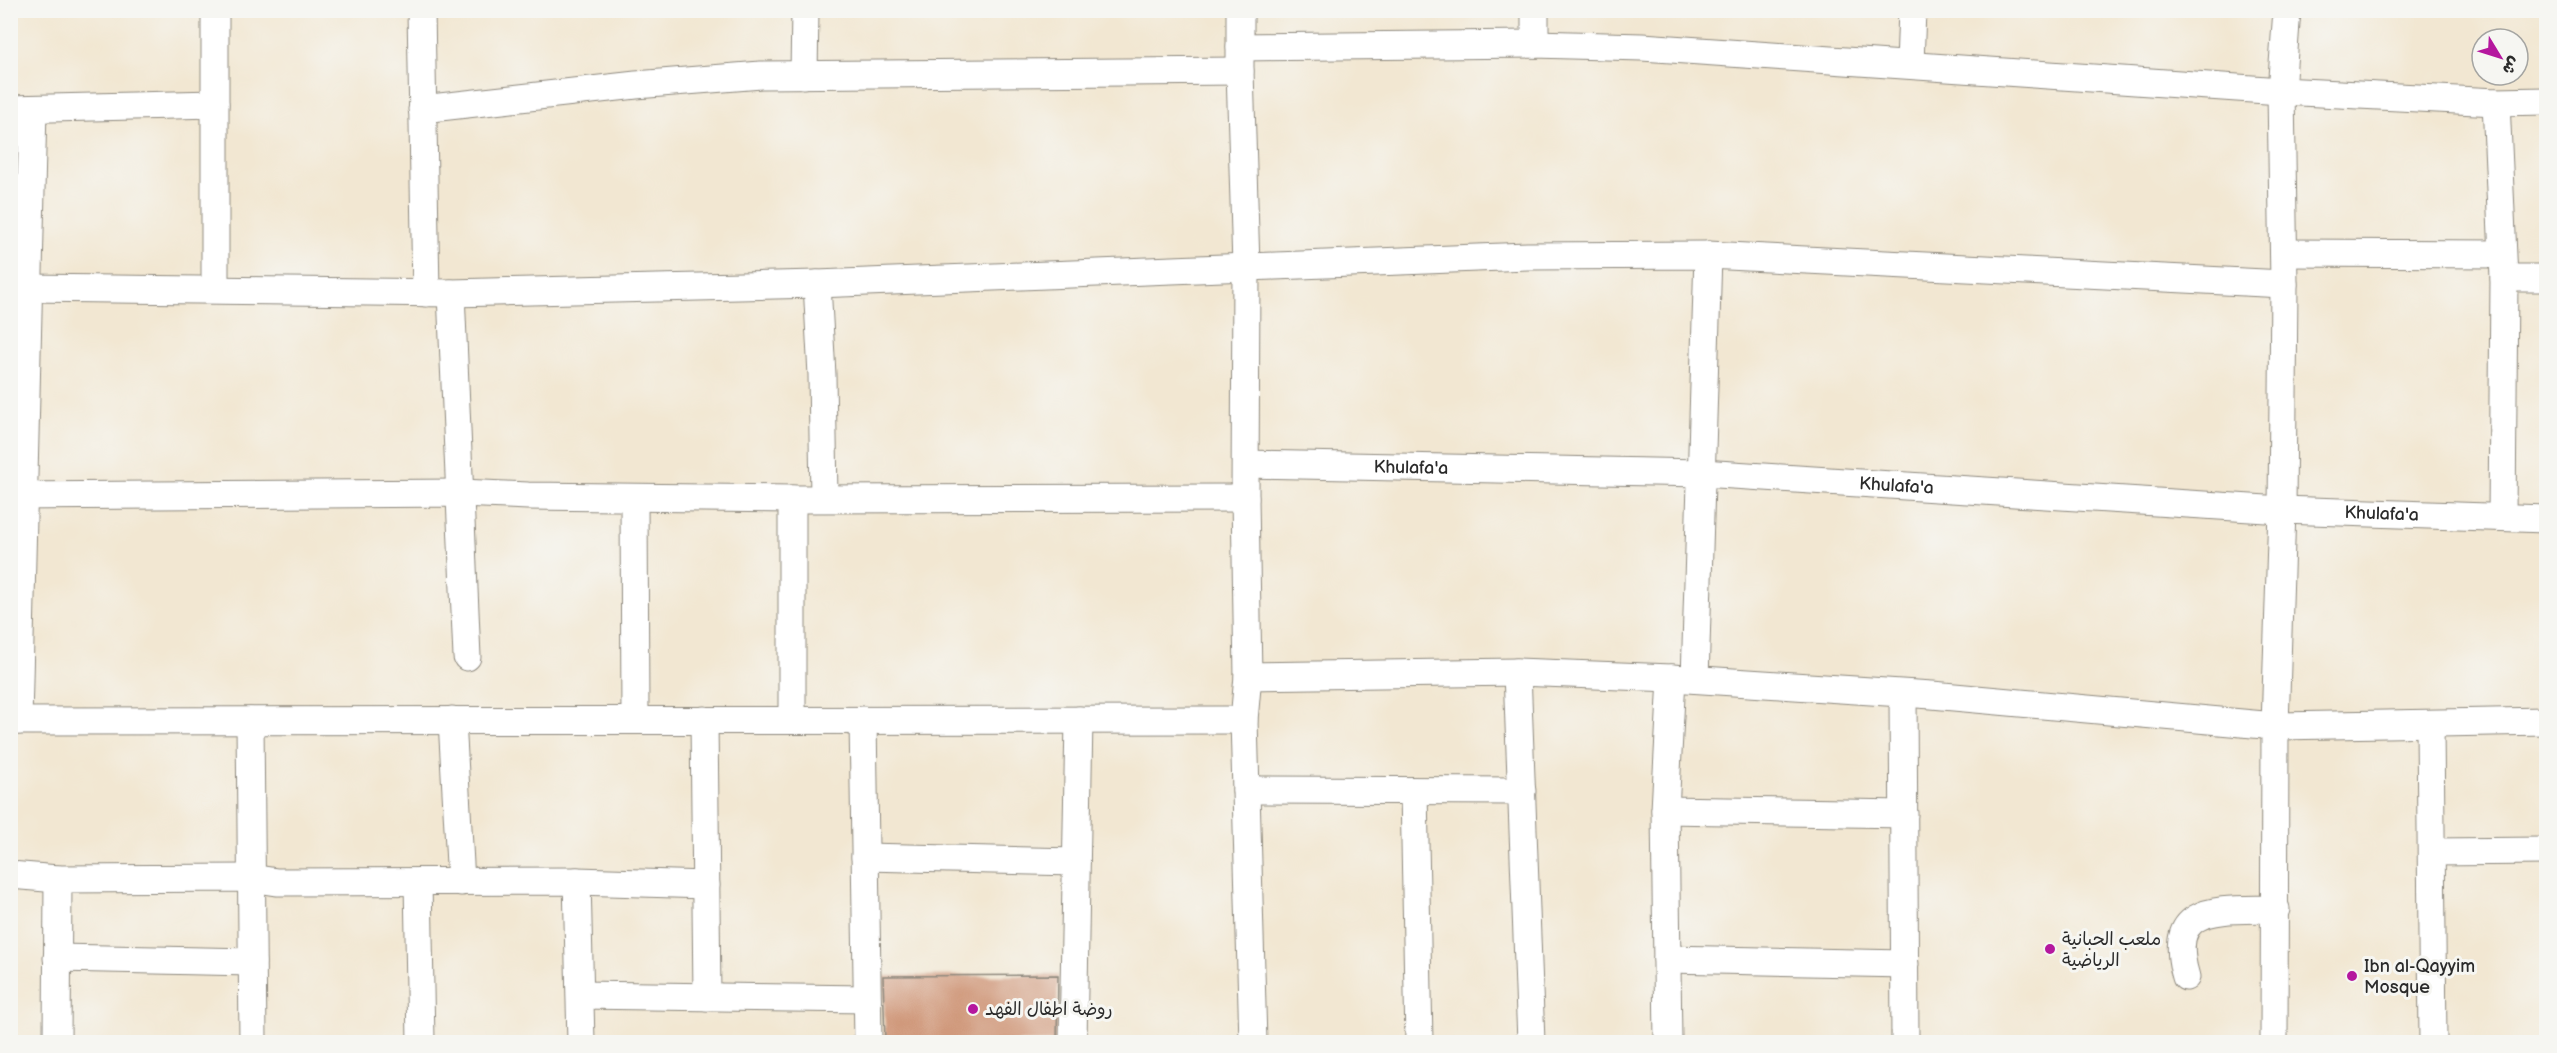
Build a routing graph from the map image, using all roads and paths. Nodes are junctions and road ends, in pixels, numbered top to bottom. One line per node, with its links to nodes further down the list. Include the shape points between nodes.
1 (215, 10): 15 (street)
2 (421, 10): 17 (street)
3 (805, 10): 11 (street)
4 (1240, 10): 9 (street)
5 (1534, 10): 8 (street)
6 (1912, 10): 10 (street)
7 (2287, 10): 12 (street)
8 (1535, 44): 9 (street); 10 (street)
9 (1240, 59): 11 (street); 20 (street)
10 (1910, 64): 12 (street)
11 (804, 75): 17 (street, via 636,84)
12 (2281, 91): 14 (street); 18 (street)
13 (2547, 101): 14 (street)
14 (2496, 102): 21 (street)
15 (215, 104): 16 (street); 26 (street)
16 (22, 109): 25 (street)
17 (422, 109): 27 (street)
18 (2284, 253): 21 (street); 24 (street)
19 (1708, 255): 20 (street, via 1527,256); 24 (street); 29 (street)
20 (1246, 266): 23 (street); 28 (street)
21 (2503, 266): 22 (street); 37 (street)
22 (2547, 278)
23 (817, 284): 27 (street); 33 (street)
24 (2284, 284): 36 (street)
25 (28, 288): 26 (street); 31 (street)
26 (215, 289): 27 (street)
27 (438, 293): 30 (street)
28 (1246, 464): 29 (street, Khulafa'a); 34 (street)
29 (1702, 473): 36 (street, Khulafa'a); 42 (street)
30 (461, 493): 31 (street); 32 (street); 39 (street)
31 (18, 496): 52 (street)
32 (634, 498): 35 (street); 46 (street)
33 (824, 498): 34 (street); 35 (street)
34 (1245, 498): 41 (street)
35 (792, 499): 48 (street)
36 (2282, 510): 37 (street, Khulafa'a); 55 (street)
37 (2502, 517): 38 (street, Khulafa'a)
38 (2547, 519)
39 (467, 657)
40 (1517, 672): 41 (street); 42 (street); 58 (street)
41 (1248, 676): 51 (street)
42 (1683, 678): 43 (street); 59 (street)
43 (1903, 694): 55 (street); 60 (street)
44 (250, 720): 45 (street); 52 (street); 66 (street)
45 (452, 720): 46 (street); 70 (street)
46 (635, 720): 47 (street)
47 (704, 720): 48 (street); 71 (street)
48 (792, 720): 49 (street)
49 (863, 720): 50 (street); 63 (street)
50 (1079, 720): 51 (street); 64 (street)
51 (1244, 720): 56 (street)
52 (14, 721)
53 (2547, 721): 54 (street)
54 (2430, 725): 55 (street); 62 (street)
55 (2275, 726): 72 (street)
56 (1246, 790): 57 (street); 87 (street)
57 (1414, 791): 58 (street); 88 (street)
58 (1522, 791): 89 (street)
59 (1665, 810): 60 (street); 74 (street)
60 (1904, 814): 76 (street)
61 (2547, 851): 62 (street)
62 (2432, 852): 93 (street)
63 (865, 857): 64 (street); 80 (street)
64 (1076, 862): 86 (street)
65 (10, 875): 67 (street)
66 (251, 878): 67 (street); 69 (street, via 277,882); 75 (street)
67 (58, 879): 73 (street)
68 (577, 881): 70 (street); 71 (street); 78 (street)
69 (418, 882): 70 (street); 83 (street)
70 (461, 882)
71 (705, 885): 79 (street)
72 (2276, 909): 77 (street, via 2202,913 2190,921 2180,956); 92 (street)
73 (57, 958): 75 (street); 81 (street)
74 (1667, 958): 76 (street); 90 (street)
75 (252, 962): 82 (street)
76 (1905, 964): 91 (street)
77 (2186, 977)
78 (581, 995): 79 (street); 84 (street)
79 (706, 997): 80 (street)
80 (867, 999): 85 (street)
81 (57, 1042)
82 (253, 1042)
83 (422, 1042)
84 (581, 1042)
85 (868, 1042)
86 (1073, 1042)
87 (1253, 1042)
88 (1419, 1042)
89 (1531, 1042)
90 (1668, 1042)
91 (1905, 1042)
92 (2274, 1042)
93 (2433, 1042)

